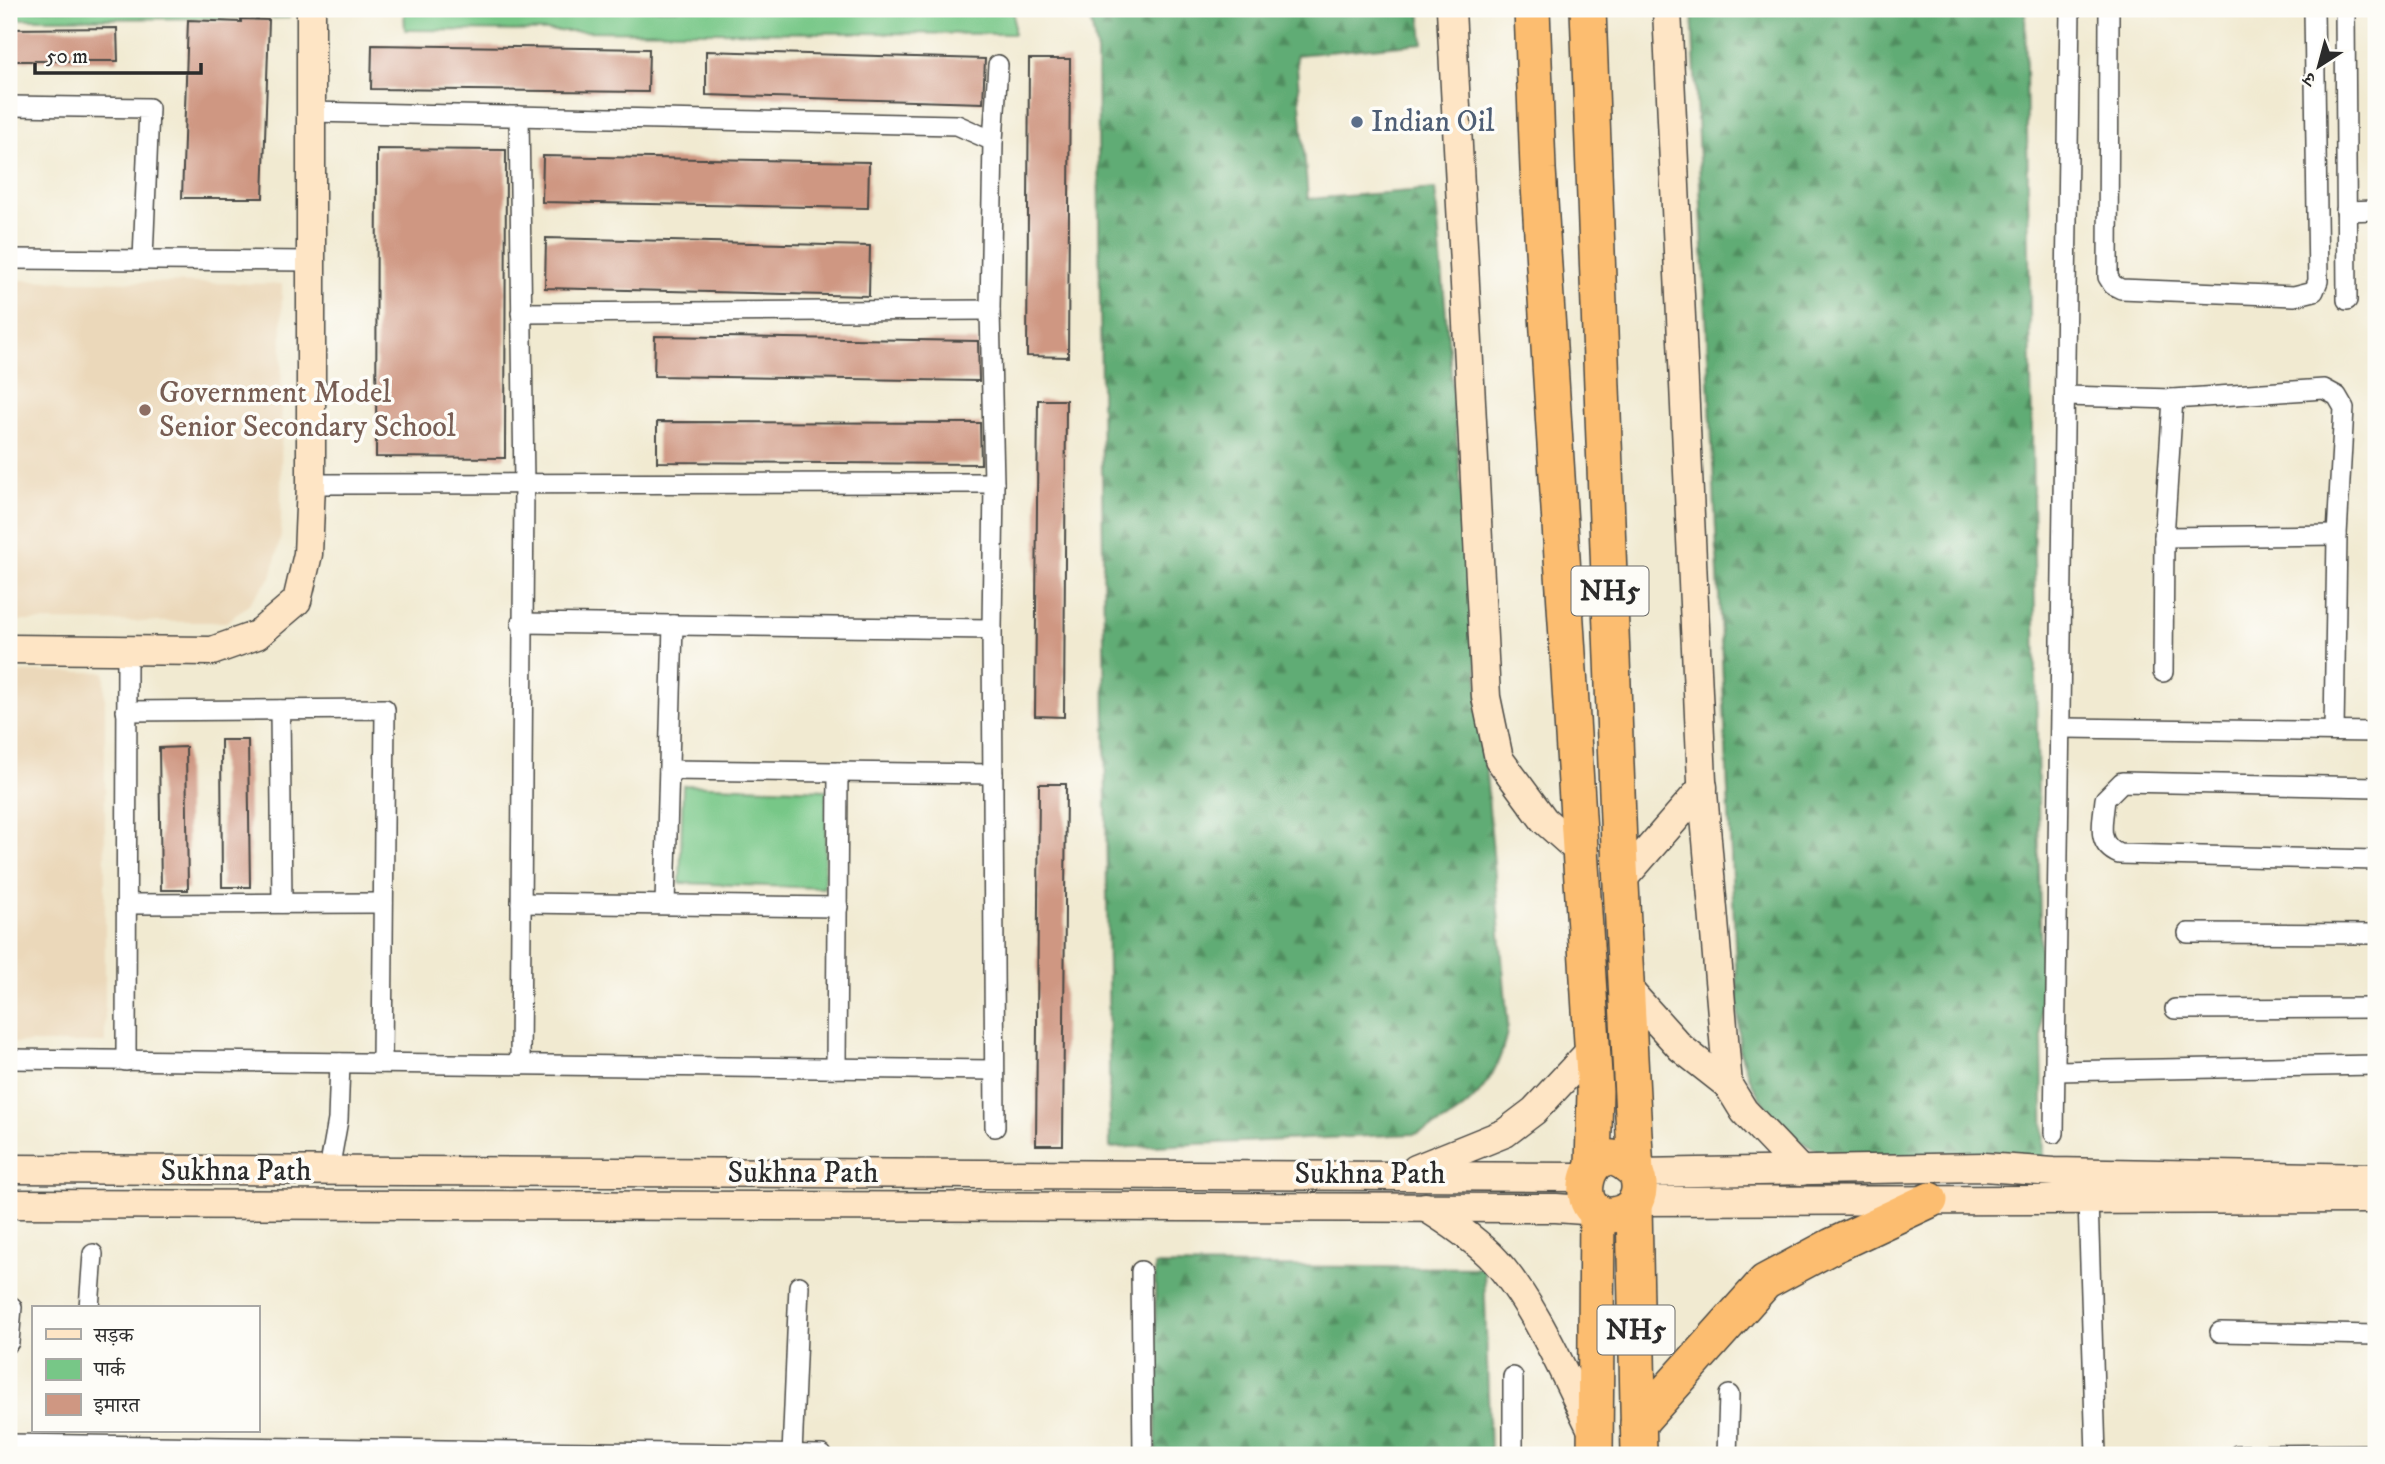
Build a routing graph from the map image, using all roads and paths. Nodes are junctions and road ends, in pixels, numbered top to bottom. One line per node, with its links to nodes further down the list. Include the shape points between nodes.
1 (311, 9): 12 (main road)
2 (1451, 9): 46 (main road, via 1486,697 1499,759 1545,820)
3 (1532, 9): 46 (highway, NH5)
4 (1588, 9): 48 (highway, NH5)
5 (1667, 9): 44 (main road)
6 (2070, 9): 23 (street)
7 (2109, 9): 8 (street, via 2108,277 2113,285 2294,296 2314,291 2318,281)
8 (2314, 9)
9 (2345, 9): 16 (street)
10 (999, 65): 14 (street)
11 (9, 106): 18 (street, via 149,108)
12 (309, 112): 13 (street); 19 (main road)
13 (519, 116): 14 (street, via 957,125); 22 (street)
14 (993, 141): 21 (street)
15 (2376, 210): 16 (street)
16 (2346, 211): 20 (street)
17 (9, 259): 18 (street)
18 (143, 260): 19 (street)
19 (310, 261): 27 (main road)
20 (2347, 300)
21 (990, 310): 22 (street); 25 (street)
22 (521, 313): 26 (street)
23 (2066, 396): 24 (street); 38 (street)
24 (2173, 400): 28 (street, via 2323,389 2337,396 2344,408); 29 (street)
25 (994, 483): 26 (street); 32 (street)
26 (524, 484): 27 (street); 30 (street)
27 (311, 485): 34 (main road, via 307,554 297,601 257,635 212,651)
28 (2337, 535): 29 (street); 39 (street)
29 (2164, 537): 35 (street)
30 (521, 624): 31 (street); 50 (street)
31 (673, 625): 32 (street); 41 (street)
32 (992, 629): 43 (street)
33 (9, 649): 34 (main road)
34 (127, 650): 36 (street)
35 (2163, 672)
36 (127, 710): 37 (street); 51 (street)
37 (280, 710): 49 (street, via 385,709); 52 (street)
38 (2062, 728): 39 (street); 69 (street)
39 (2334, 731): 40 (street)
40 (2376, 732)
41 (669, 770): 42 (street); 53 (street)
42 (838, 772): 43 (street); 54 (street)
43 (993, 774): 68 (street)
44 (1703, 787): 48 (main road); 70 (main road)
45 (2376, 788): 47 (street, via 2122,782 2105,799 2102,841 2119,854)
46 (1580, 852): 60 (highway, NH5)
47 (2376, 860)
48 (1621, 881): 57 (highway, NH5)
49 (383, 903): 52 (street); 64 (street)
50 (521, 903): 53 (street); 65 (street)
51 (126, 904): 52 (street); 62 (street)
52 (282, 904)
53 (665, 904): 54 (street)
54 (838, 907): 67 (street)
55 (2188, 933): 56 (street)
56 (2376, 933)
57 (1626, 987): 70 (main road, via 1681,1048); 79 (highway, NH5)
58 (2376, 1007): 59 (street)
59 (2175, 1009)
60 (1592, 1049): 75 (highway, NH5); 77 (main road, via 1534,1111 1505,1133)
61 (9, 1059): 62 (street)
62 (126, 1060): 63 (street)
63 (340, 1063): 64 (street); 74 (street, via 338,1120)
64 (382, 1063): 65 (street)
65 (520, 1065): 67 (street)
66 (2376, 1065): 69 (street)
67 (836, 1068): 68 (street)
68 (993, 1070): 71 (street)
69 (2056, 1071): 72 (street)
70 (1728, 1085): 76 (main road, via 1744,1111)
71 (995, 1127)
72 (2054, 1133)
73 (9, 1169): 74 (main road, Sukhna Path)
74 (329, 1170): 77 (main road, Sukhna Path)
75 (1589, 1171): 77 (main road, Sukhna Path); 79 (highway, via 1604,1160 1616,1159); 85 (highway, NH5, via 1583,1190)
76 (1801, 1171): 78 (main road, via 1984,1167); 79 (main road)
77 (1396, 1176)
78 (2376, 1178)
79 (1635, 1193): 81 (main road); 85 (highway, via 1623,1213); 97 (highway, NH5)
80 (2376, 1199): 82 (main road)
81 (1930, 1200): 82 (main road); 97 (highway, via 1765,1282)
82 (2088, 1200): 107 (street)
83 (9, 1204): 84 (main road, Sukhna Path)
84 (1425, 1207): 85 (main road, Sukhna Path); 99 (main road, via 1477,1244 1513,1284)
85 (1597, 1211): 99 (highway, NH5)
86 (93, 1254): 89 (street)
87 (1141, 1271): 104 (street)
88 (799, 1286): 102 (street)
89 (89, 1306)
90 (9, 1307): 93 (street)
91 (2220, 1332): 92 (street)
92 (2376, 1335)
93 (9, 1342)
94 (1513, 1377): 105 (street)
95 (1729, 1395): 106 (street)
96 (85, 1438): 98 (street); 100 (street)
97 (1639, 1440)
98 (9, 1444)
99 (1595, 1445)
100 (348, 1452): 102 (street)
101 (2376, 1454): 108 (street)
102 (792, 1455): 103 (street)
103 (822, 1455)
104 (1143, 1455)
105 (1513, 1455)
106 (1727, 1455)
107 (2096, 1455)
108 (2238, 1455)

